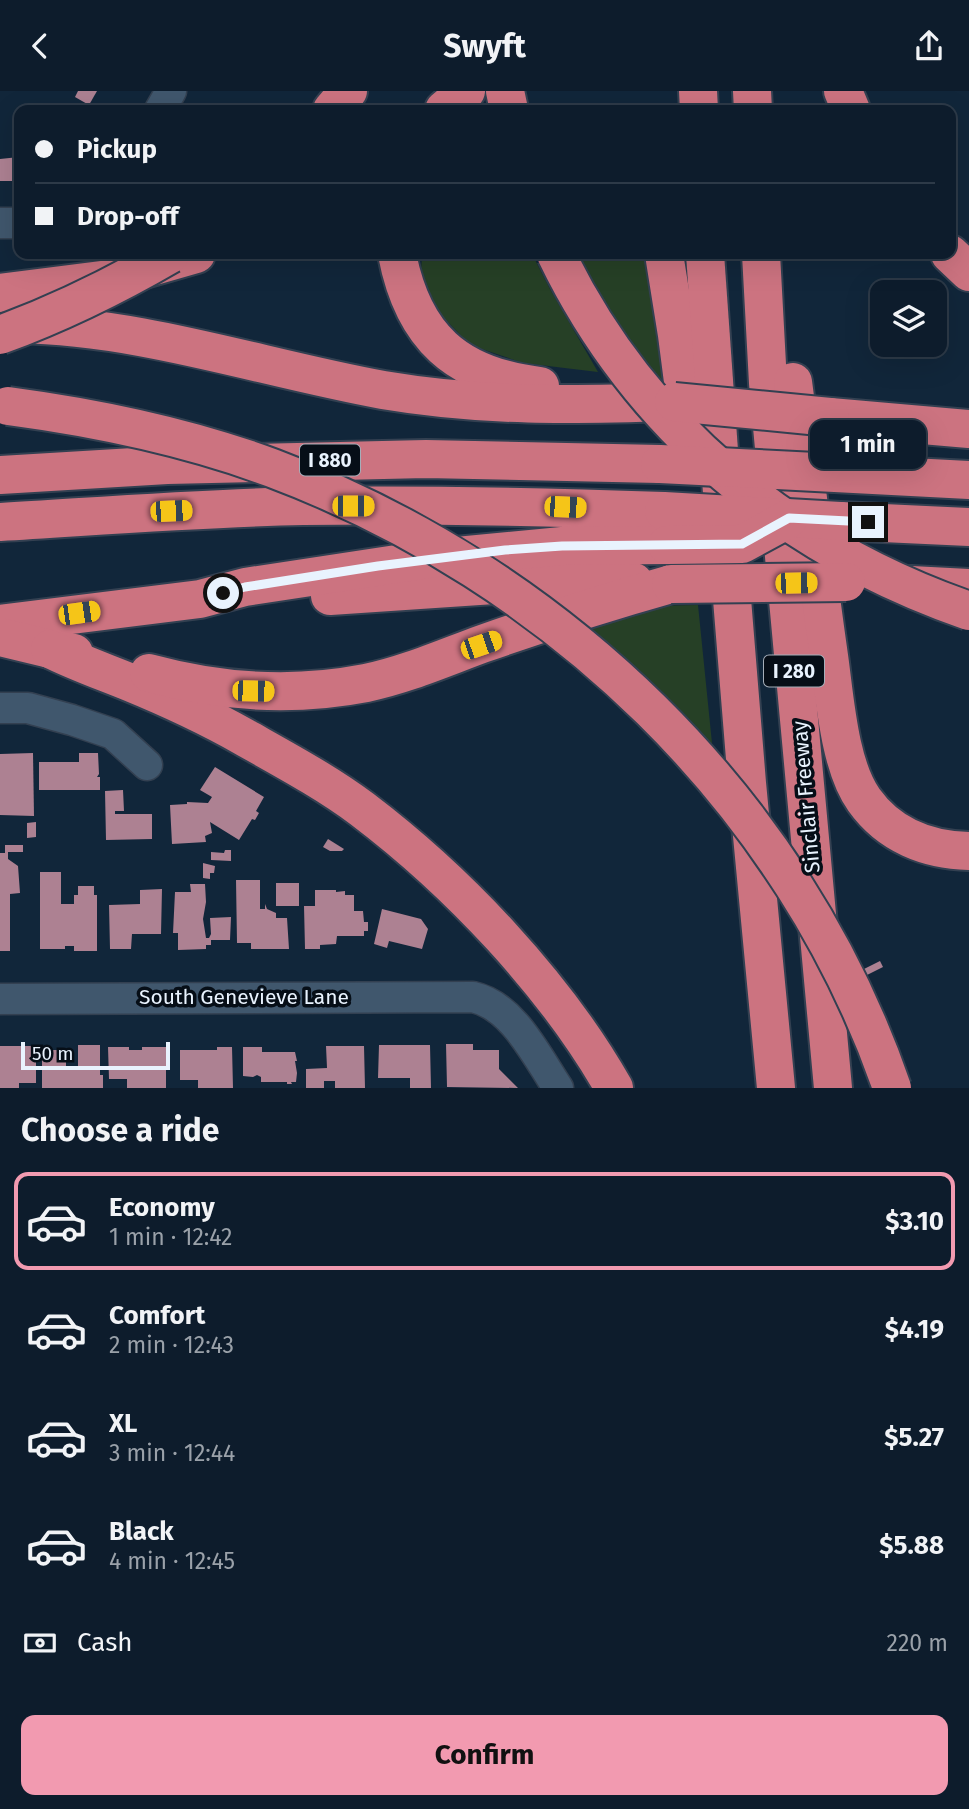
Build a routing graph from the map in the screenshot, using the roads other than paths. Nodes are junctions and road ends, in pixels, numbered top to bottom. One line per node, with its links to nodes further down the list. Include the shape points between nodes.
1 (348, 91): 3 (highway)
2 (466, 91): 4 (highway)
3 (336, 105)
4 (450, 105)
5 (162, 259): 17 (highway, bridge, via 116,286)
6 (179, 259): 14 (highway, via 109,279)
7 (398, 259): 18 (highway, via 423,324 460,363 515,383)
8 (559, 259): 29 (highway, bridge, via 596,328 630,375 657,409 727,475 769,508 856,562)
9 (665, 259): 35 (highway, via 689,428 723,753)
10 (705, 259): 35 (highway, I 280)
11 (761, 259): 16 (highway, Sinclair Freeway / I 280)
12 (955, 259): 13 (highway)
13 (969, 272)
14 (0, 293)
15 (0, 324): 18 (highway, via 45,324 146,339 428,397 557,406)
16 (765, 333): 36 (highway, via 792,373 835,697 851,775 863,799 901,835 924,845); 41 (highway, Sinclair Freeway / I 280)
17 (0, 335)
18 (674, 402): 20 (highway, bridge)
19 (0, 405): 42 (highway, bridge, via 120,424 272,468 415,534 552,623 636,694 744,814 838,960)
20 (969, 429)
21 (0, 475): 22 (highway, I 880, bridge, via 167,465 426,459 660,464)
22 (969, 480)
23 (0, 522): 25 (highway, I 880, via 303,506 540,506)
24 (969, 527): 25 (highway, I 880, bridge, via 789,518)
25 (666, 528): 28 (highway, via 245,587)
26 (671, 584): 27 (highway, bridge, via 846,582); 28 (highway, via 553,582 251,603); 32 (highway, via 579,610 408,671 330,689 253,691 206,685)
27 (969, 588)
28 (200, 599): 30 (highway)
29 (969, 611)
30 (0, 624)
31 (0, 637): 32 (highway)
32 (50, 649): 39 (highway, via 222,726 360,807 432,868 505,941 576,1028)
33 (0, 708): 34 (street, via 28,708 113,734)
34 (147, 765)
35 (747, 783): 40 (highway, I 280)
36 (969, 851)
37 (0, 999): 38 (street, South Genevieve Lane, via 458,996 488,1000 521,1034)
38 (558, 1088)
39 (614, 1088)
40 (776, 1088)
41 (833, 1088)
42 (892, 1088)

